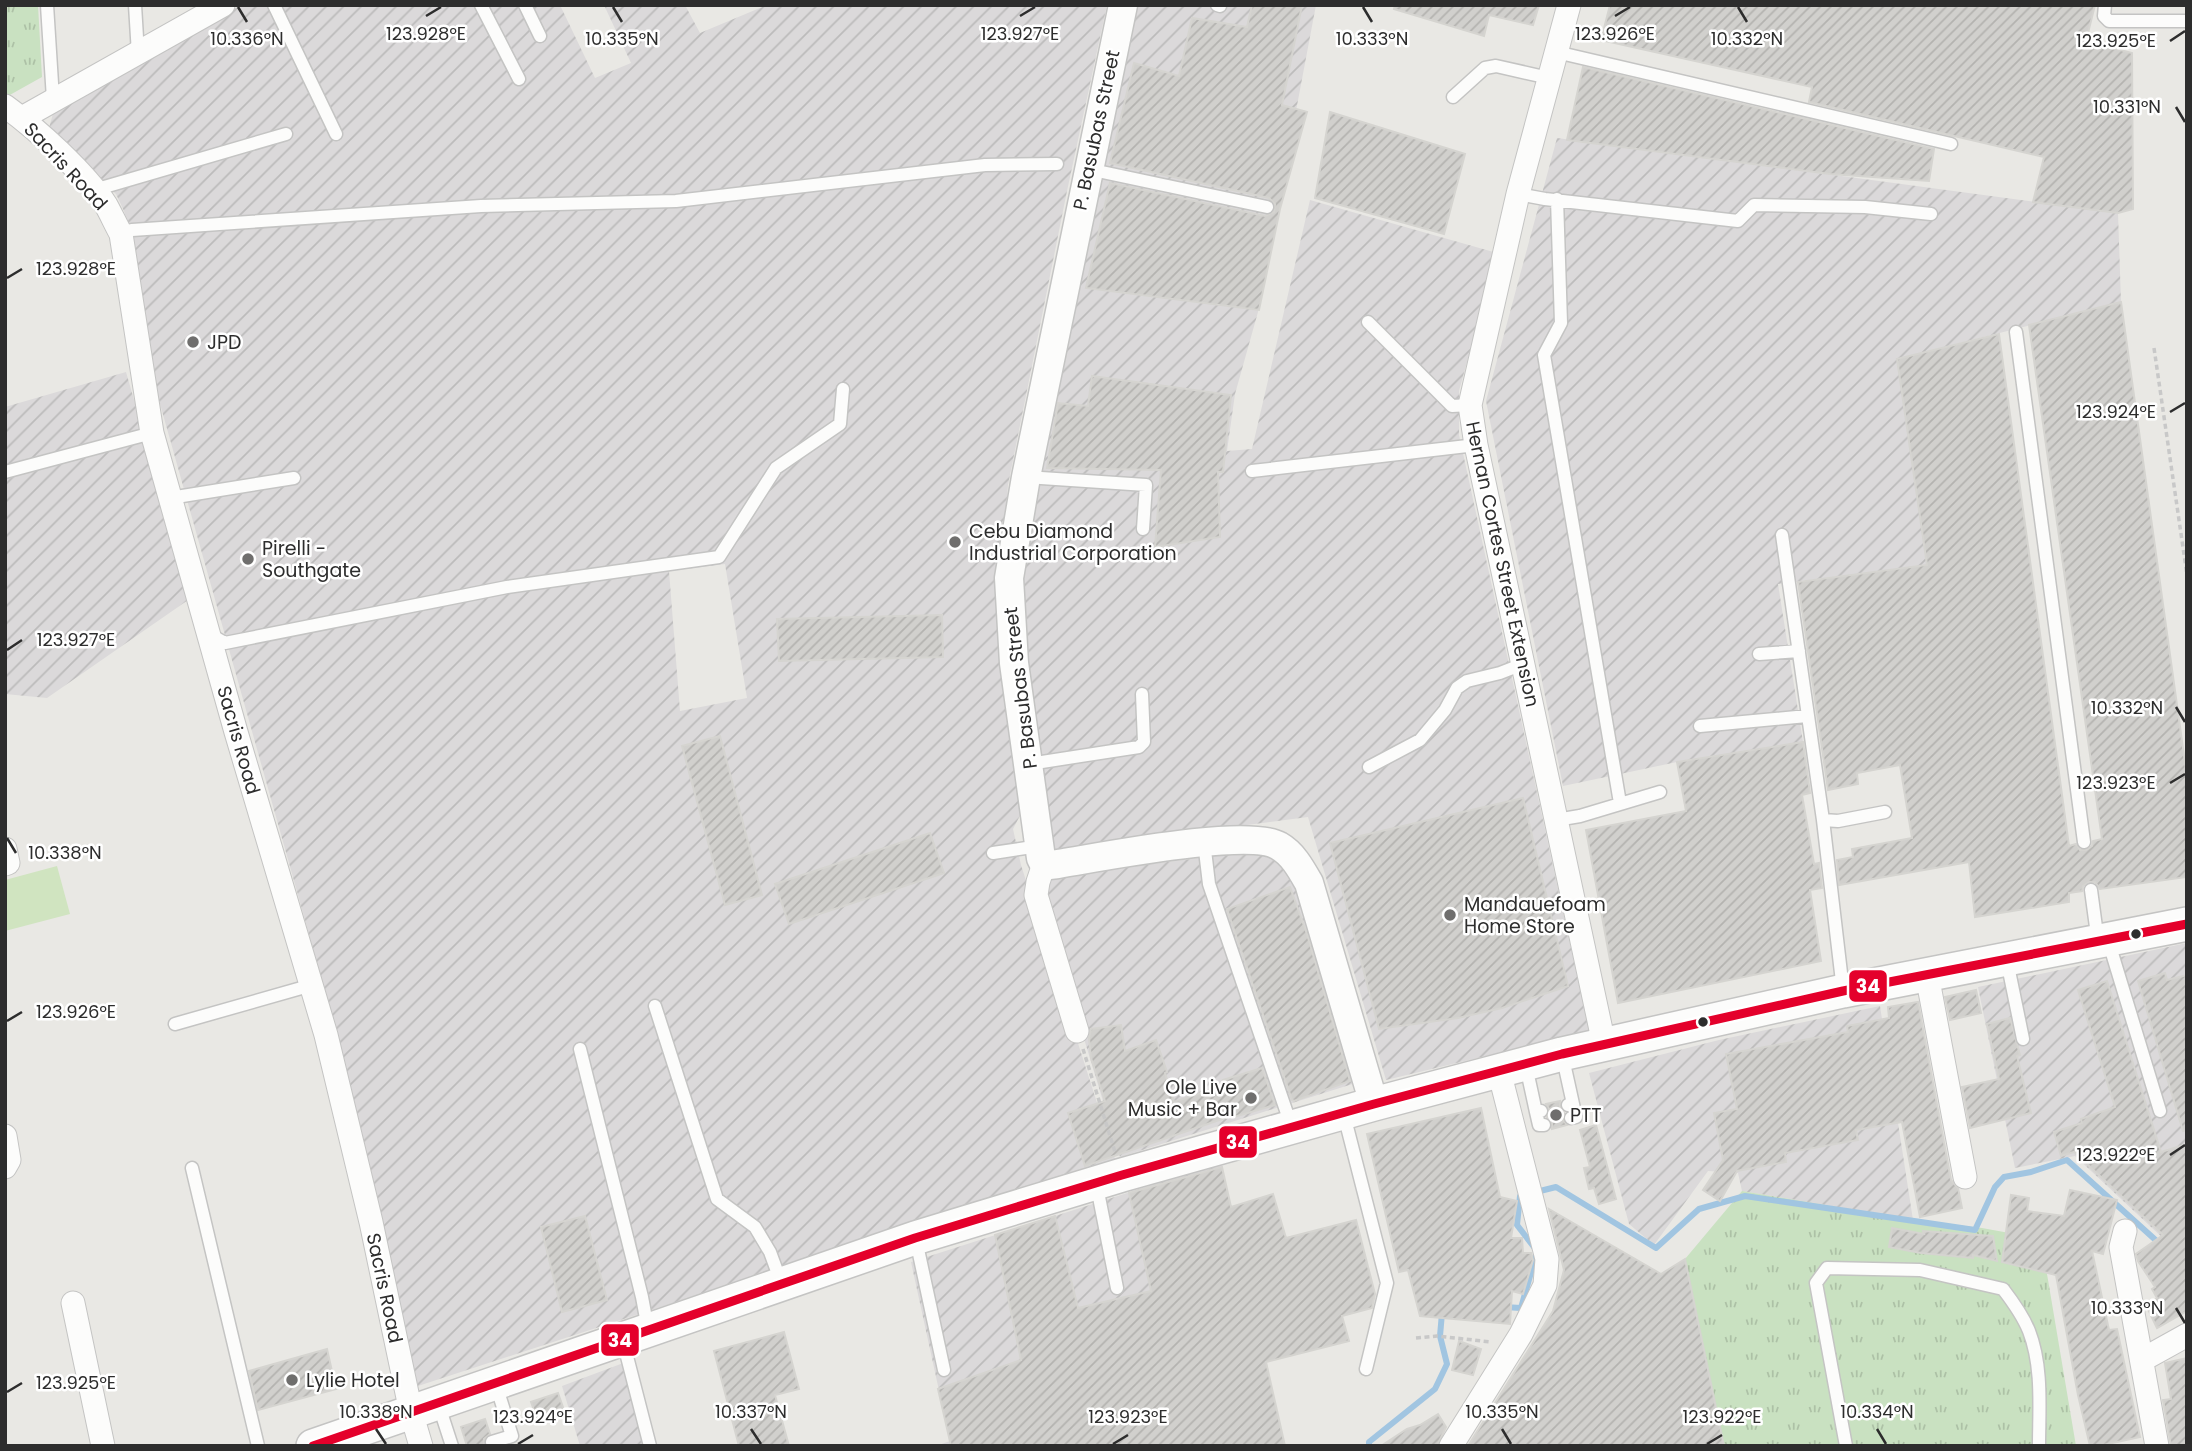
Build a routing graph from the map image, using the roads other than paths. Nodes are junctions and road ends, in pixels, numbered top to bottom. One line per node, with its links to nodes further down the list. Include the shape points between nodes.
1 (47, 5): 17 (lane)
2 (135, 5): 13 (lane)
3 (223, 5): 13 (street)
4 (274, 5): 19 (lane)
5 (481, 5): 15 (lane)
6 (525, 5): 11 (lane)
7 (1123, 5): 23 (street, P. Basubas Street)
8 (1569, 5): 12 (street, Hernan Cortes Street Extension)
9 (2105, 5): 10 (lane, via 2104,16 2109,21)
10 (2187, 21)
11 (540, 36)
12 (1556, 52): 14 (street, Hernan Cortes Street Extension); 21 (lane)
13 (138, 54): 17 (street)
14 (1549, 78): 16 (lane, via 1496,66 1485,68); 25 (street, Hernan Cortes Street Extension)
15 (519, 79)
16 (1453, 97)
17 (53, 99): 18 (street)
18 (13, 112): 24 (street, Sacris Road)
19 (336, 134)
20 (286, 135): 24 (lane)
21 (1951, 144)
22 (1057, 164): 29 (lane, via 985,165 676,201 481,206)
23 (1088, 169): 27 (lane); 38 (street, P. Basubas Street)
24 (94, 190): 29 (street, Sacris Road)
25 (1518, 194): 26 (lane); 33 (street, Hernan Cortes Street Extension)
26 (1557, 199): 28 (lane, via 1738,220 1754,205 1865,207); 53 (lane, via 1561,323 1544,355)
27 (1266, 207)
28 (1931, 214)
29 (121, 234): 34 (street, Sacris Road)
30 (1368, 322): 33 (lane, via 1452,406)
31 (2016, 332): 58 (lane)
32 (843, 389): 43 (lane, via 840,424 776,468 719,556 507,587 225,643)
33 (1470, 405): 35 (street, Hernan Cortes Street Extension)
34 (152, 433): 37 (lane); 40 (street, Sacris Road)
35 (1476, 445): 36 (lane); 46 (street, Hernan Cortes Street Extension)
36 (1252, 471)
37 (5, 472)
38 (1026, 477): 41 (lane, via 1146,485); 50 (street, P. Basubas Street, via 1009,578 1013,651)
39 (294, 478): 40 (lane)
40 (170, 498): 43 (street, Sacris Road)
41 (1143, 529)
42 (1782, 535): 44 (lane)
43 (208, 633): 68 (street, Sacris Road)
44 (1799, 651): 45 (lane); 48 (lane)
45 (1759, 654)
46 (1523, 664): 51 (lane, via 1466,681 1420,740); 55 (street, Hernan Cortes Street Extension)
47 (1142, 694): 50 (lane, via 1144,742 1139,747)
48 (1807, 716): 49 (lane); 56 (lane)
49 (1700, 726)
50 (1029, 764): 61 (street, P. Basubas Street)
51 (1369, 767)
52 (1660, 792): 53 (lane)
53 (1620, 803): 55 (lane)
54 (1885, 811): 56 (lane)
55 (1556, 820): 74 (street, Hernan Cortes Street Extension)
56 (1823, 820): 69 (lane)
57 (1204, 842): 61 (street, via 1051,865); 78 (street, via 1258,839 1278,845 1295,860 1309,883); 82 (lane, via 1209,884)
58 (2084, 842)
59 (5, 849): 62 (street)
60 (993, 853): 61 (lane)
61 (1042, 855): 72 (street, via 1036,895)
62 (5, 864)
63 (2091, 890): 65 (lane)
64 (2187, 924): 65 (main road)
65 (2103, 941): 66 (main road); 79 (lane)
66 (2007, 960): 67 (main road); 73 (lane)
67 (1927, 975): 69 (main road); 86 (street)
68 (312, 985): 71 (lane); 99 (street, Sacris Road, via 371,1223)
69 (1843, 990): 74 (main road)
70 (655, 1006): 90 (lane, via 717,1199 755,1227)
71 (175, 1024)
72 (1077, 1031)
73 (2024, 1040)
74 (1605, 1044): 76 (main road)
75 (580, 1049): 93 (lane, via 642,1297)
76 (1562, 1054): 77 (main road); 80 (lane, via 1576,1117)
77 (1512, 1068): 78 (main road); 81 (lane, via 1539,1112 1539,1125); 107 (street, via 1523,1167 1547,1259 1545,1285 1521,1334)
78 (1359, 1109): 82 (main road); 96 (lane, via 1387,1283)
79 (2160, 1111)
80 (1571, 1118)
81 (1544, 1125)
82 (1292, 1127): 87 (main road)
83 (5, 1136): 84 (street, via 9,1160)
84 (5, 1167)
85 (192, 1168): 103 (lane)
86 (1965, 1177)
87 (1109, 1178): 89 (main road); 91 (lane)
88 (2125, 1231): 95 (street, via 2121,1247)
89 (915, 1238): 90 (main road); 97 (lane)
90 (782, 1283): 93 (main road)
91 (1117, 1288)
92 (73, 1303): 102 (street)
93 (635, 1334): 98 (main road); 106 (lane)
94 (2187, 1335): 95 (street)
95 (2142, 1360): 110 (street)
96 (1366, 1369)
97 (944, 1370)
98 (495, 1383): 99 (main road); 100 (lane, via 512,1436)
99 (424, 1408): 101 (main road); 104 (street, Sacris Road); 105 (lane)
100 (492, 1442)
101 (322, 1444)
102 (103, 1446)
103 (258, 1446)
104 (421, 1446)
105 (452, 1446)
106 (650, 1446)
107 (1451, 1446)
108 (1846, 1446): 109 (lane, via 1816,1283 1827,1268 1920,1270 2003,1289 2029,1331 2036,1356)
109 (2039, 1446)
110 (2157, 1446)

